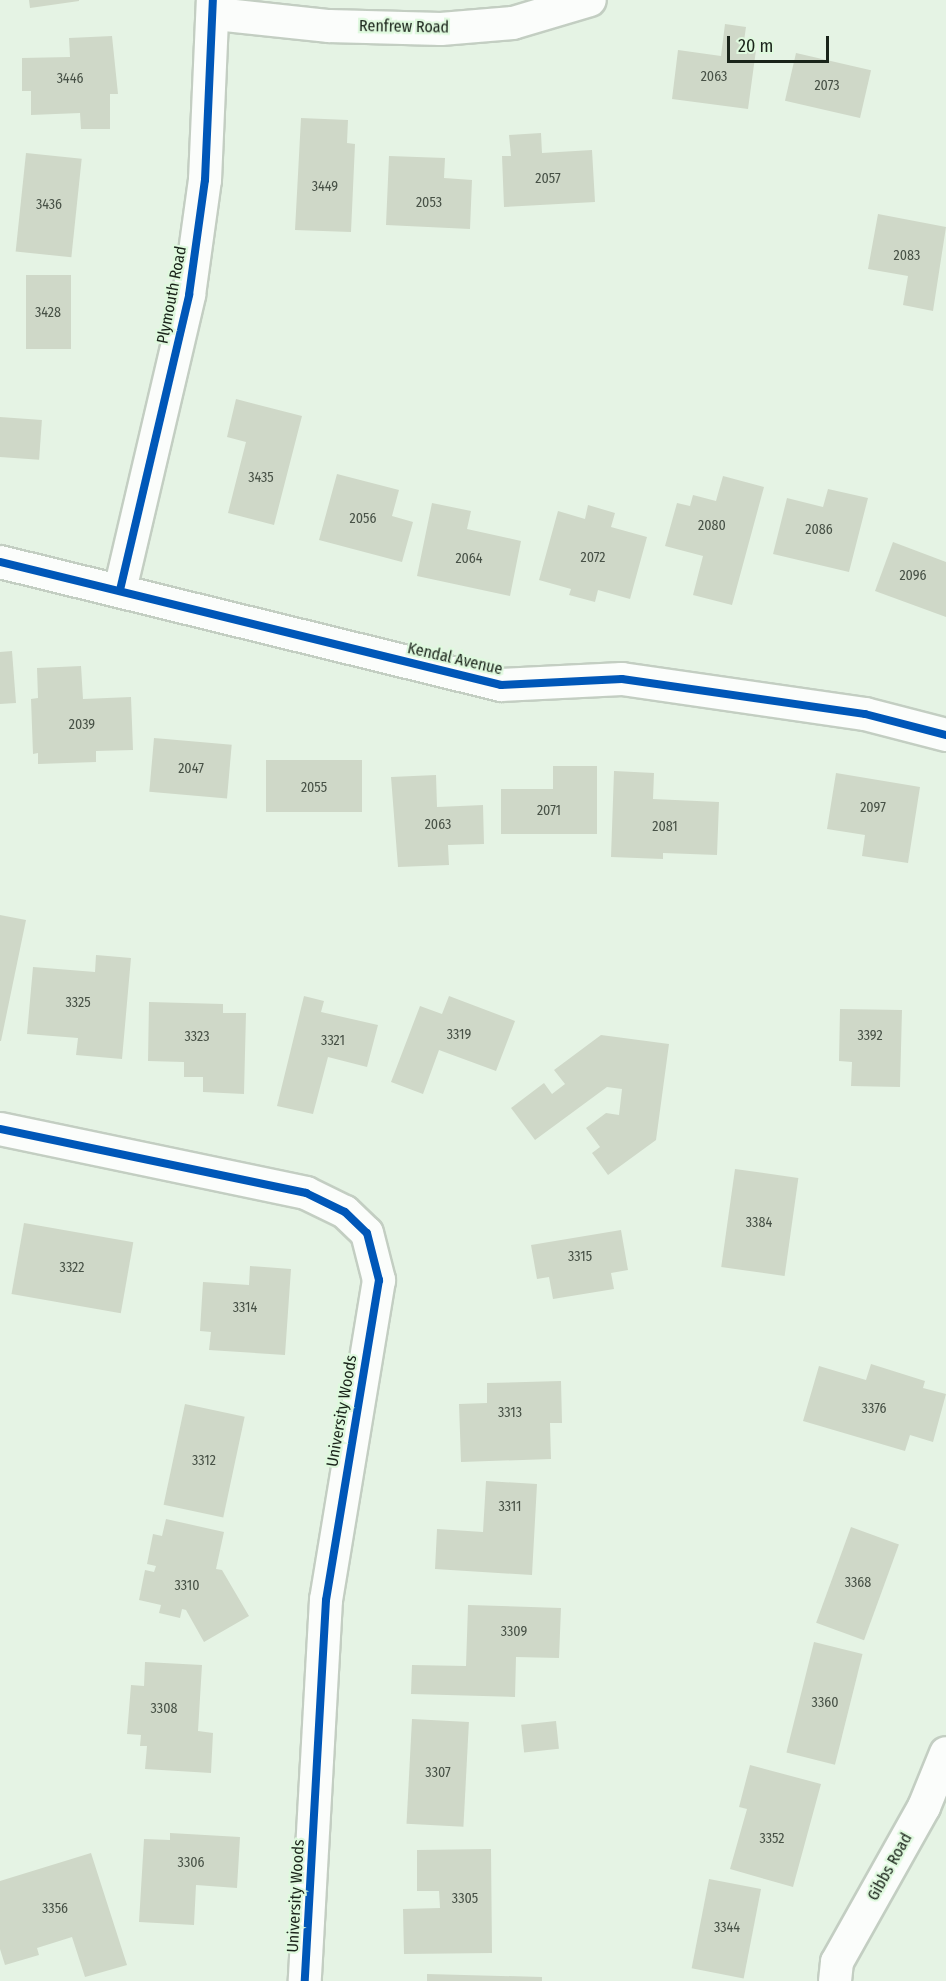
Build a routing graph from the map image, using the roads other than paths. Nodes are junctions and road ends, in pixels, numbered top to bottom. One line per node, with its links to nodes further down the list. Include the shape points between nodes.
1 (590, 0): 2 (street, Renfrew Road, via 513,23 441,29 329,26)
2 (215, 7): 4 (street, Plymouth Road, via 205,180 189,295)
3 (0, 562): 4 (street, Kendal Avenue)
4 (120, 590): 5 (street, Kendal Avenue, via 501,685 622,679 865,714)
5 (946, 735)
6 (0, 1129): 8 (street, University Woods, via 306,1193 345,1212 367,1233 378,1280 326,1600)
7 (946, 1753): 9 (street, Gibbs Road, via 924,1807 837,1962)
8 (305, 1981)
9 (835, 1981)

